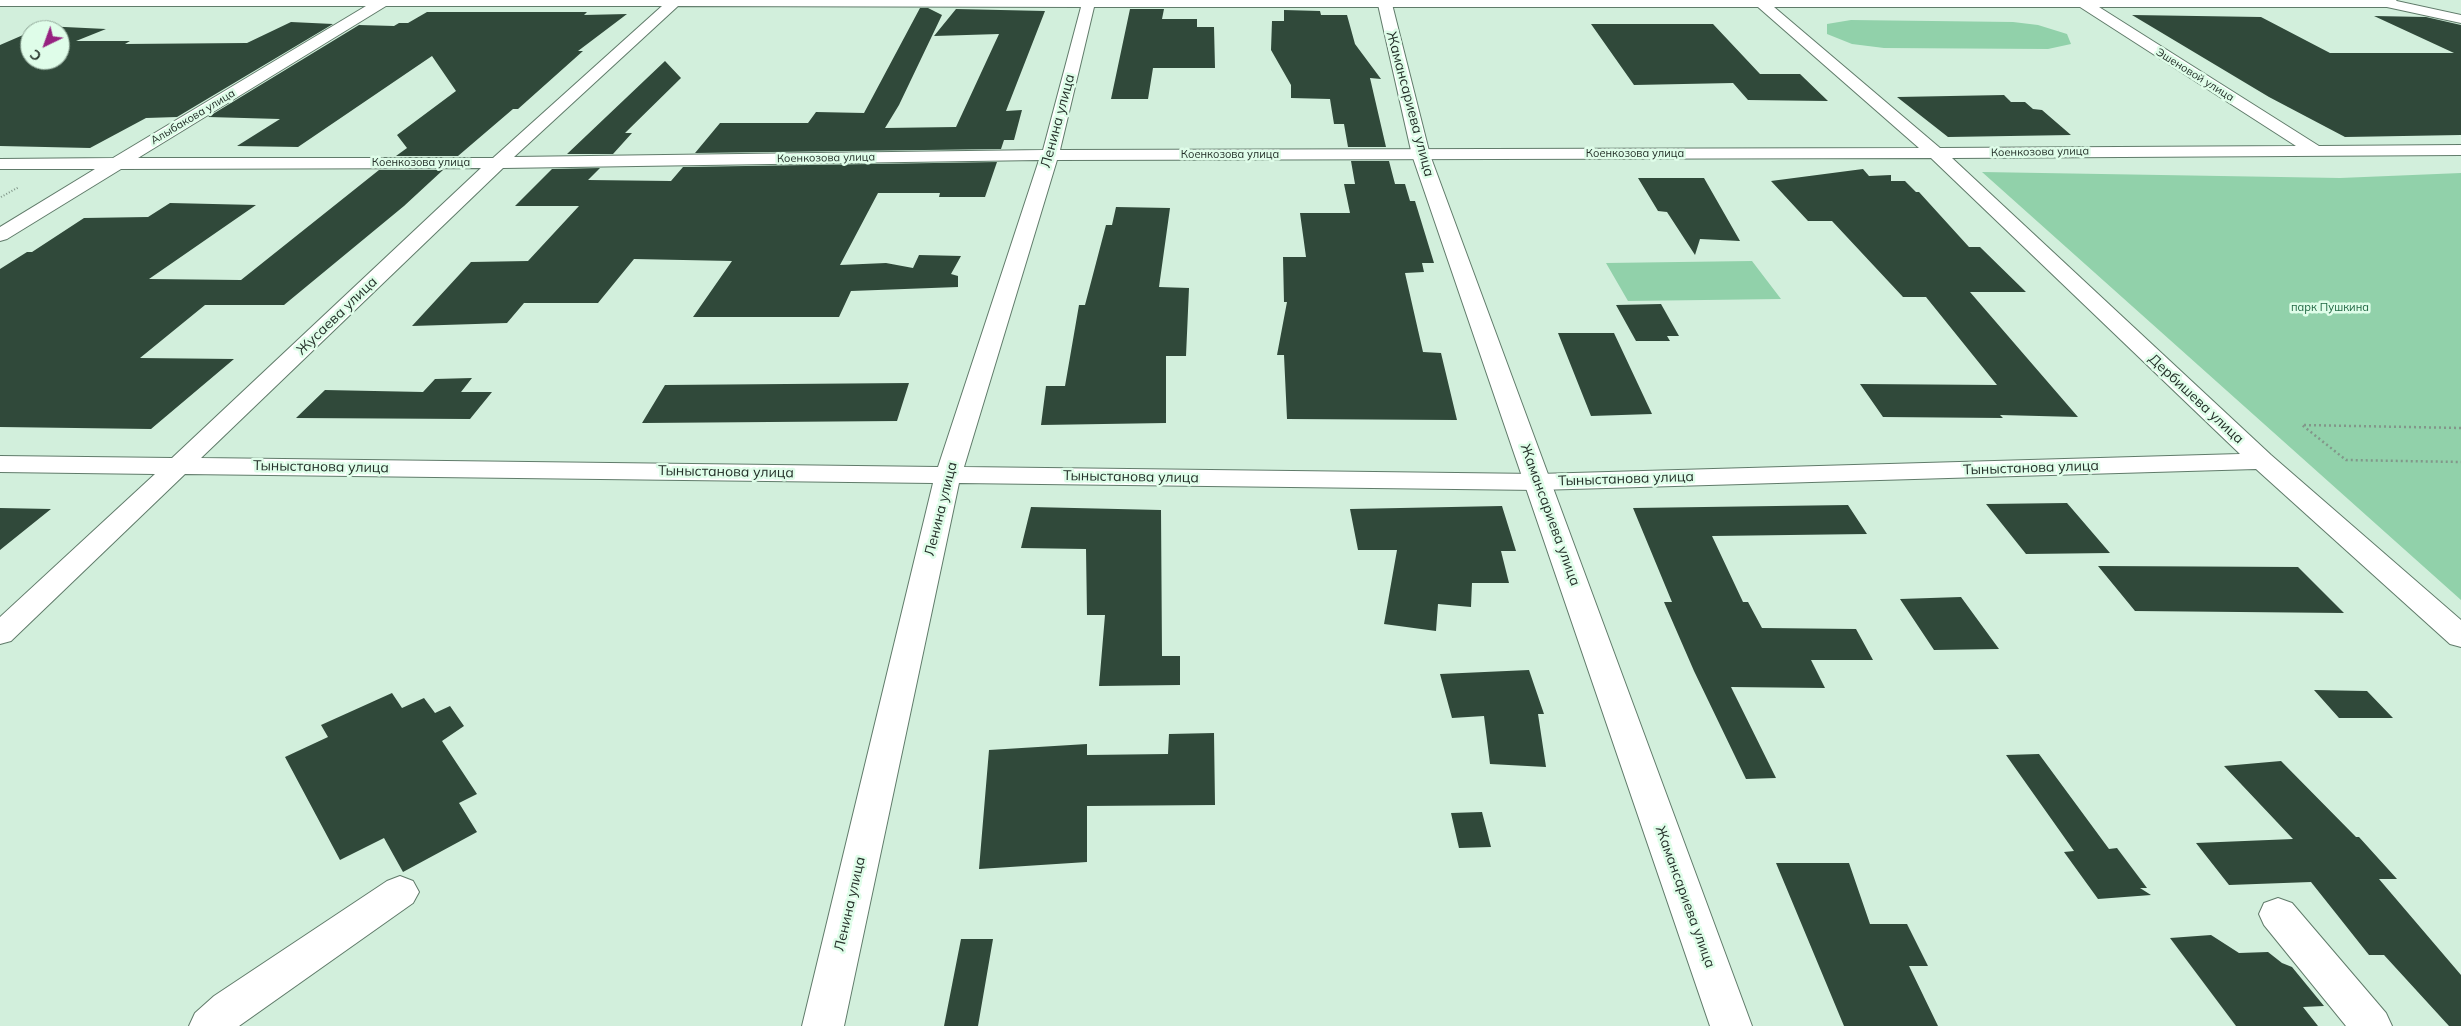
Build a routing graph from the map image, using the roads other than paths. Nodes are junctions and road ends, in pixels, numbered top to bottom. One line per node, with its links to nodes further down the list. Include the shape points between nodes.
1 (4, 0): 9 (street)
2 (2373, 0): 10 (street)
3 (385, 1): 4 (street); 9 (street); 17 (street, Алыбакова улица)
4 (676, 1): 5 (street); 18 (street, Жусаева улица)
5 (1089, 1): 6 (street); 15 (street, Ленина улица)
6 (1384, 1): 7 (street); 16 (street, Жамансариева улица)
7 (1759, 1): 8 (street); 14 (street, Дербишева улица)
8 (2080, 1): 10 (street); 12 (street, Эшеновой улица)
9 (0, 2)
10 (2391, 4): 11 (street)
11 (2461, 19)
12 (2313, 149): 13 (street, Коенкозова улица); 14 (street, Коенкозова улица)
13 (2461, 150)
14 (1936, 154): 16 (street, Коенкозова улица); 21 (street, Дербишева улица)
15 (1050, 155): 16 (street, Коенкозова улица); 18 (street, Коенкозова улица); 24 (street, Ленина улица)
16 (1421, 155): 25 (street, Жамансариева улица)
17 (120, 162): 18 (street, Коенкозова улица); 19 (street, Коенкозова улица); 20 (street, Алыбакова улица)
18 (496, 163): 23 (street, Жусаева улица)
19 (0, 164)
20 (0, 235)
21 (2262, 461): 25 (street, Тыныстанова улица); 27 (street, Дербишева улица)
22 (0, 464): 23 (street, Тыныстанова улица)
23 (182, 465): 24 (street, Тыныстанова улица); 26 (street, Жусаева улица)
24 (948, 474): 25 (street, Тыныстанова улица); 31 (street, Ленина улица)
25 (1538, 482): 32 (street, Жамансариева улица)
26 (0, 634)
27 (2461, 637)
28 (400, 892): 30 (street, via 228,1009)
29 (2278, 914): 33 (street)
30 (210, 1026)
31 (823, 1026)
32 (1731, 1026)
33 (2371, 1026)

